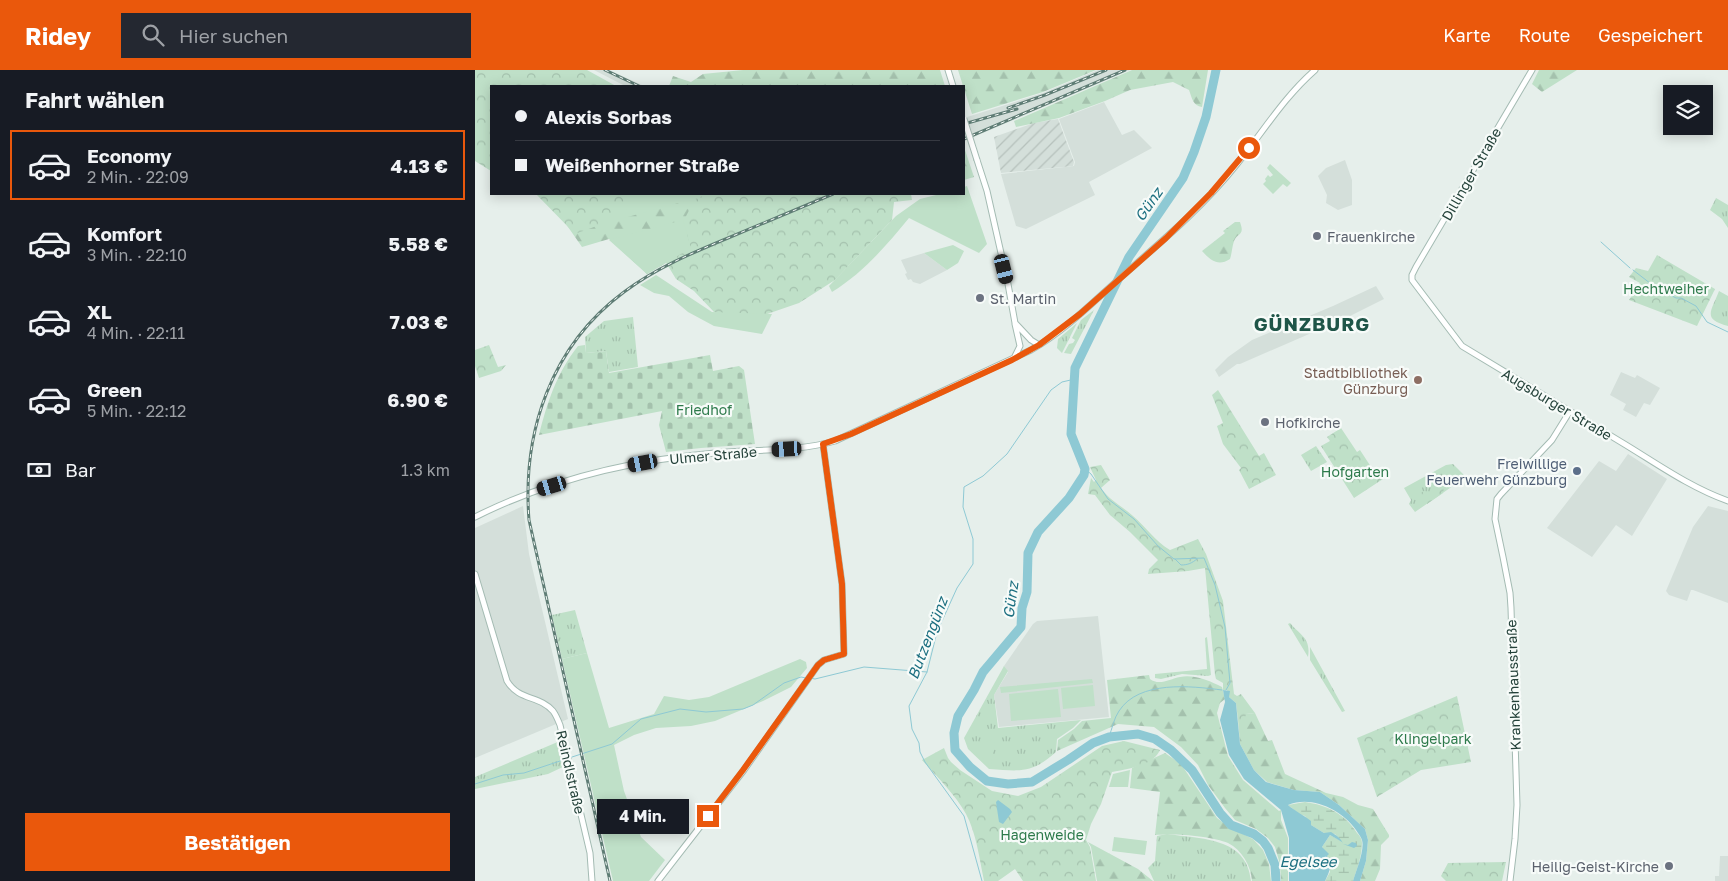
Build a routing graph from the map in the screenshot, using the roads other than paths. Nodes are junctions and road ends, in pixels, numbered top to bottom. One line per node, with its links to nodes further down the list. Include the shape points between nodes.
1 (948, 70): 4 (main road)
2 (1315, 70): 8 (main road, Ulmer Straße, via 1281,106 1217,187 1080,314)
3 (1532, 70): 6 (main road, Dillinger Straße)
4 (953, 85)
5 (965, 122): 7 (main road, bridge, via 987,191)
6 (1411, 278): 10 (main road, Augsburger Straße, via 1462,346)
7 (1015, 323): 8 (main road); 9 (main road, via 1020,346)
8 (1039, 345): 9 (main road, Ulmer Straße)
9 (1012, 360): 11 (main road, Ulmer Straße)
10 (1570, 412): 12 (main road, Augsburger Straße, via 1676,477); 17 (main road, Krankenhausstraße, via 1552,440 1497,499 1495,513 1510,593 1517,768)
11 (823, 444): 13 (main road, Ulmer Straße, via 685,456 618,468 527,494); 16 (main road, via 842,584 844,654 824,660 811,674)
12 (1728, 500)
13 (475, 517)
14 (475, 574): 15 (main road, Reindlstraße, via 507,681 516,692 545,704 560,725 590,853)
15 (592, 881)
16 (658, 881)
17 (1510, 881)

